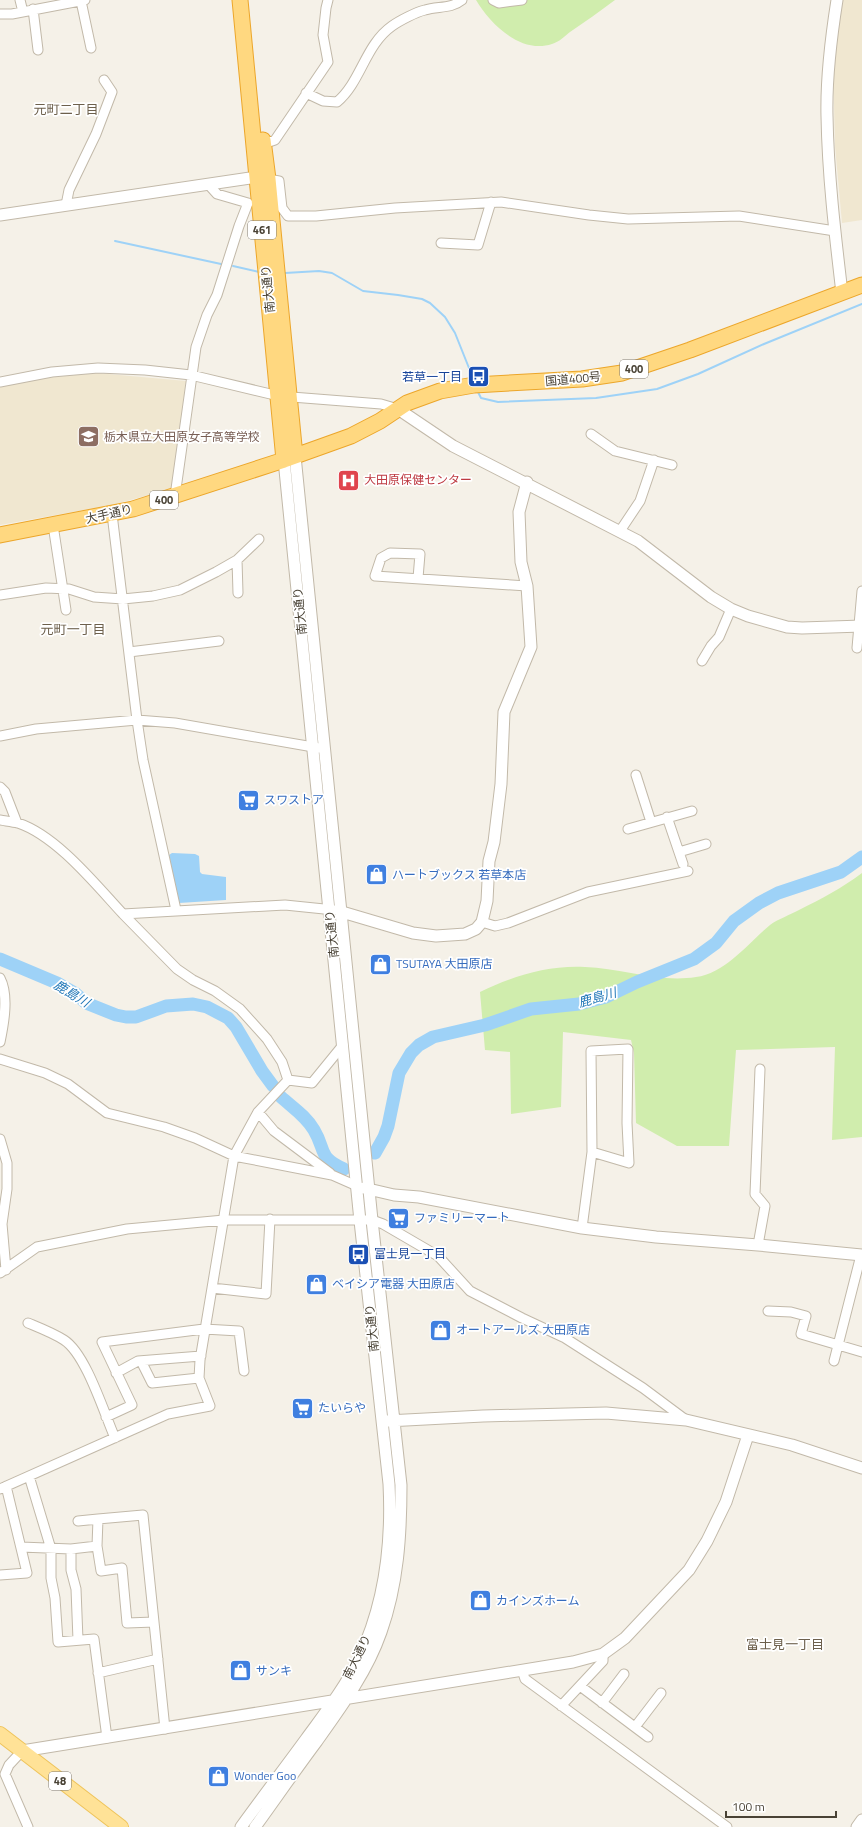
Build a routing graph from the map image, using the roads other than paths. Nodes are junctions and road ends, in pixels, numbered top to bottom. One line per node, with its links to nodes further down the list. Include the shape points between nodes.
1 (20, 0): 11 (street)
2 (240, 0): 18 (highway, 南大通り / 461)
3 (249, 0): 17 (highway, 南大通り / 461)
4 (328, 0): 16 (street, via 323,35 328,62)
5 (462, 0): 16 (street, via 447,7 424,10 392,26 374,45 347,94 337,102 323,101)
6 (493, 0): 7 (street, via 499,3)
7 (522, 0)
8 (837, 0): 23 (street, via 828,68 827,116)
9 (78, 1): 10 (street); 13 (street)
10 (33, 9): 11 (street); 14 (street)
11 (23, 12): 12 (street)
12 (0, 14)
13 (91, 48)
14 (38, 50)
15 (104, 80): 21 (street, via 112,92 96,134 69,190)
16 (306, 93): 17 (street, via 275,140)
17 (263, 144): 18 (highway, 南大通り / 461)
18 (262, 178): 19 (street); 20 (street, via 279,181 282,208 288,216); 29 (highway, 南大通り / 461)
19 (208, 184): 21 (street); 27 (street, via 217,194 248,202 217,295 206,315)
20 (491, 202): 23 (street, via 628,219 739,216); 24 (street, via 478,245)
21 (66, 205): 22 (street)
22 (0, 215)
23 (835, 231): 26 (street)
24 (441, 243)
25 (862, 285): 26 (highway, 国道400号 / 400)
26 (842, 293): 30 (highway, 国道400号 / 400, via 622,373 582,379 454,387 423,396)
27 (191, 375): 28 (street, via 98,368 52,372); 29 (street); 36 (street)
28 (0, 382)
29 (284, 397): 30 (street, via 381,404); 32 (highway, 南大通り / 461)
30 (398, 409): 32 (highway, 国道400号 / 400, via 351,436); 35 (street, via 454,446)
31 (591, 434): 33 (street, via 615,451)
32 (290, 458): 36 (highway, 大手通り / 400); 59 (street, 南大通り)
33 (654, 460): 34 (street); 39 (street, via 640,501)
34 (672, 464)
35 (526, 482): 39 (street); 44 (street, via 519,512 520,562)
36 (175, 496): 37 (highway, 大手通り / 400)
37 (112, 514): 38 (highway, 大手通り / 400); 49 (street)
38 (53, 525): 40 (highway, 大手通り / 400); 45 (street)
39 (620, 531): 50 (street, via 638,541 711,597)
40 (0, 536)
41 (259, 539): 42 (street)
42 (237, 560): 47 (street); 49 (street, via 180,590)
43 (418, 578): 43 (street, via 396,577 374,576 381,558 390,552 420,554); 44 (street)
44 (527, 586): 74 (street, via 531,647 504,712 501,784 494,842 489,861 487,901)
45 (62, 588): 48 (street); 49 (street, via 94,597); 51 (street)
46 (862, 592): 52 (street)
47 (238, 593)
48 (0, 595)
49 (123, 599): 55 (street)
50 (731, 609): 52 (street, via 786,626); 56 (street, via 719,637)
51 (66, 610)
52 (860, 626): 54 (street)
53 (219, 641): 55 (street)
54 (856, 648)
55 (129, 652): 57 (street)
56 (702, 661)
57 (136, 720): 58 (street, via 36,729); 59 (street, via 175,723); 71 (street)
58 (0, 736)
59 (319, 748): 70 (street, 南大通り); 72 (street, 南大通り)
60 (636, 775): 65 (street)
61 (0, 787): 66 (street, via 5,792)
62 (692, 811): 63 (street)
63 (667, 817): 65 (street); 69 (street)
64 (0, 820): 66 (street)
65 (651, 822): 67 (street)
66 (17, 823): 73 (street, via 43,836 65,852)
67 (628, 829)
68 (706, 844): 69 (street)
69 (679, 852): 74 (street, via 686,867 588,892 508,923 495,926)
70 (330, 908): 71 (street, via 285,905); 72 (street); 77 (street, 南大通り)
71 (176, 910): 73 (street)
72 (342, 912): 74 (street, via 413,933 436,936 465,934 476,929); 87 (street, 南大通り)
73 (123, 914): 80 (street, via 177,969 240,1009 267,1039 282,1062)
74 (482, 922)
75 (0, 978): 76 (street, via 4,992)
76 (0, 1042)
77 (343, 1045): 80 (street, via 312,1083); 86 (street, 南大通り)
78 (0, 1059): 84 (street, via 45,1073 68,1084 107,1113 164,1127)
79 (760, 1069): 93 (street, via 755,1194 764,1206)
80 (288, 1080): 81 (street)
81 (258, 1112): 84 (street); 85 (street, via 274,1131)
82 (0, 1138): 95 (street, via 7,1163 7,1189 2,1224)
83 (592, 1152): 83 (street, via 630,1163 628,1049 591,1051); 92 (street)
84 (234, 1156): 85 (street); 89 (street)
85 (332, 1175): 86 (street)
86 (357, 1186): 87 (street); 91 (street, 南大通り)
87 (369, 1190): 90 (street, 南大通り); 92 (street)
88 (270, 1219): 89 (street); 91 (street); 96 (street, via 266,1294)
89 (224, 1220): 95 (street, via 127,1228 58,1242 37,1247); 96 (street)
90 (372, 1220): 91 (street); 110 (street, via 438,1256 470,1291 565,1338 643,1388); 111 (street, 南大通り)
91 (360, 1221): 111 (street, 南大通り)
92 (582, 1228): 93 (street)
93 (758, 1245): 94 (street)
94 (862, 1255): 97 (street)
95 (3, 1271)
96 (212, 1288): 100 (street)
97 (858, 1288): 101 (street)
98 (768, 1312): 101 (street, via 791,1312 806,1316 801,1334)
99 (28, 1322): 109 (street, via 65,1340 76,1350)
100 (204, 1329): 103 (street); 106 (street, via 239,1331); 107 (street, via 102,1342)
101 (838, 1345): 102 (street); 105 (street)
102 (862, 1352)
103 (201, 1356): 104 (street); 108 (street)
104 (141, 1361): 107 (street); 108 (street, via 152,1383)
105 (834, 1361)
106 (244, 1371)
107 (116, 1373): 109 (street, via 132,1405)
108 (199, 1378): 113 (street, via 210,1406 168,1414)
109 (106, 1417): 113 (street)
110 (686, 1420): 111 (street, via 606,1413); 112 (street)
111 (388, 1421): 133 (street, 南大通り, via 400,1485 401,1523 397,1566 381,1631); 134 (street, 南大通り, via 391,1522 385,1576 372,1626 359,1658)
112 (748, 1435): 114 (street); 126 (street, via 726,1502 689,1570 625,1638)
113 (115, 1438): 115 (street)
114 (862, 1468)
115 (29, 1476): 116 (street); 121 (street)
116 (3, 1487): 120 (street)
117 (98, 1519): 118 (street); 119 (street); 124 (street, via 143,1515)
118 (78, 1521)
119 (97, 1546): 122 (street); 124 (street, via 100,1571 122,1568 127,1622)
120 (21, 1548): 121 (street); 123 (street, via 27,1572)
121 (51, 1549): 122 (street); 125 (street, via 50,1578 55,1598 58,1642)
122 (71, 1549): 125 (street)
123 (0, 1575)
124 (154, 1622): 127 (street)
125 (78, 1640): 129 (street, via 94,1639)
126 (603, 1654): 128 (street); 131 (street, via 603,1661)
127 (158, 1659): 129 (street); 138 (street)
128 (522, 1670): 133 (street); 136 (street, via 525,1679)
129 (98, 1673): 141 (street)
130 (624, 1674): 135 (street)
131 (580, 1686): 135 (street); 136 (street)
132 (661, 1693): 137 (street)
133 (348, 1698): 134 (street); 147 (street, 南大通り)
134 (334, 1700): 138 (street); 146 (street, 南大通り)
135 (602, 1703): 137 (street)
136 (561, 1706): 148 (street)
137 (635, 1727): 140 (street)
138 (165, 1729): 141 (street)
139 (0, 1734): 142 (main road, 48)
140 (648, 1737)
141 (107, 1738): 142 (street)
142 (22, 1752): 144 (street, via 9,1765 5,1774); 145 (main road, 48)
143 (862, 1820): 149 (street)
144 (28, 1827)
145 (121, 1827)
146 (241, 1827)
147 (255, 1827)
148 (727, 1827)
149 (857, 1827)

